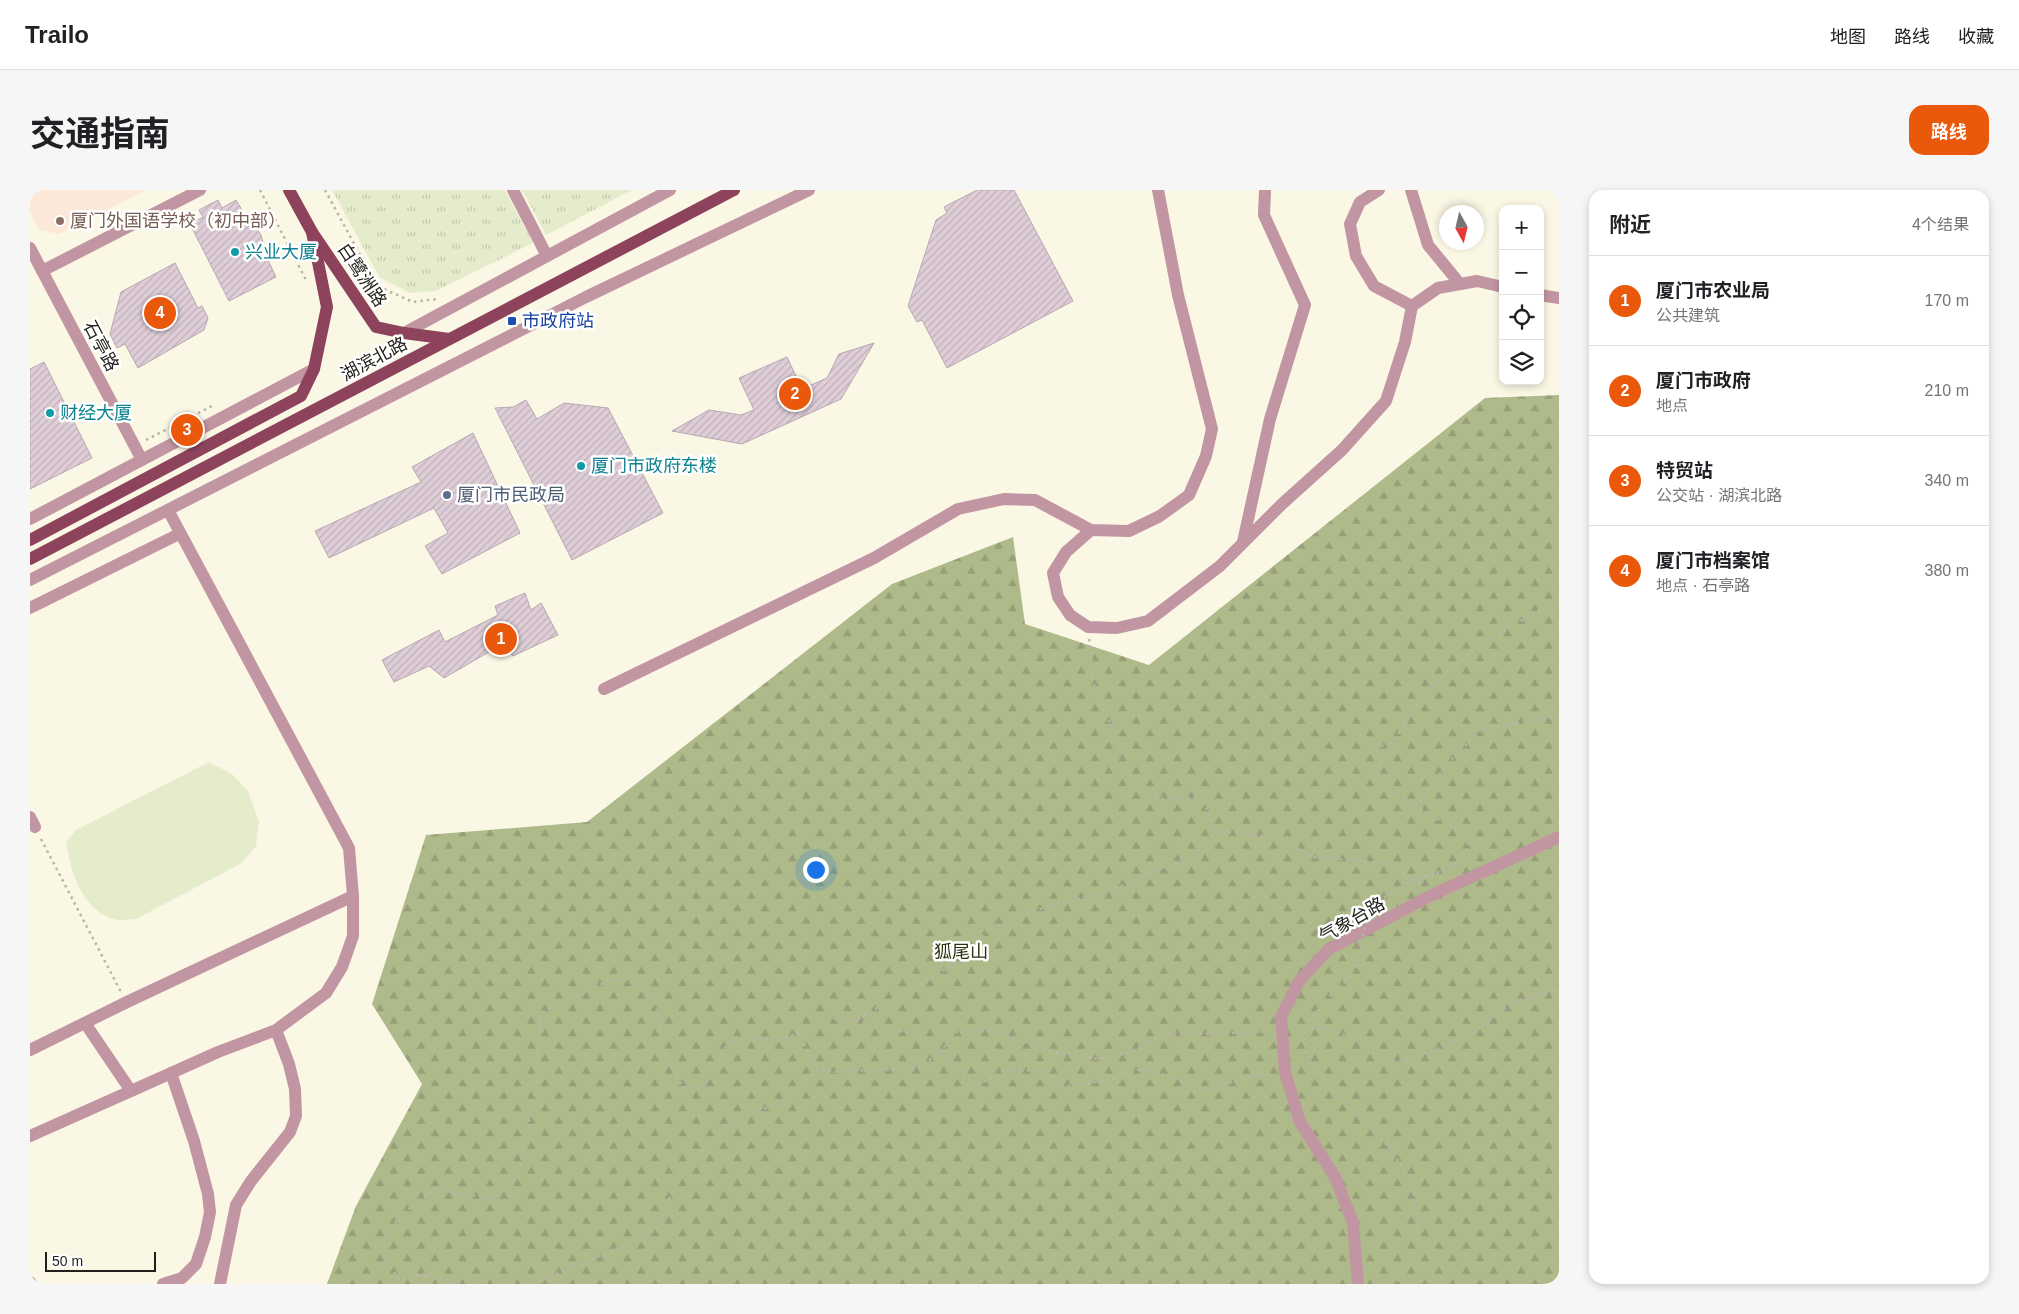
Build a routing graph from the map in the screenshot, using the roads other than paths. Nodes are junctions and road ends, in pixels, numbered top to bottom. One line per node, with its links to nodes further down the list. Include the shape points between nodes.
1 (200, 190): 14 (street)
2 (289, 190): 11 (main road, 白鹭洲路)
3 (513, 190): 13 (street)
4 (670, 190): 13 (street)
5 (734, 190): 21 (main road, 湖滨北路)
6 (809, 190): 24 (street, via 586,297)
7 (1158, 190): 26 (street, via 1178,295 1212,429 1206,456 1189,495 1160,516 1129,531)
8 (1265, 190): 29 (street, via 1264,215 1305,304 1270,419)
9 (1379, 190): 19 (street, via 1360,202 1350,224 1356,256 1374,286)
10 (1412, 190): 15 (street, via 1428,245)
11 (312, 232): 20 (main road, 白鹭洲路, via 376,326); 22 (main road, 白鹭洲路, via 327,307)
12 (30, 248): 14 (street, 石亭路)
13 (547, 256): 20 (street)
14 (42, 271): 23 (street, 石亭路)
15 (1460, 284): 16 (street, via 1476,281); 19 (street, via 1438,288)
16 (1499, 286)
17 (1544, 296): 18 (street)
18 (1559, 298)
19 (1412, 306): 29 (street, via 1406,342 1386,401 1342,450)
20 (404, 333): 21 (main road, 白鹭洲路)
21 (450, 339): 30 (main road, 湖滨北路)
22 (314, 370): 23 (street); 28 (main road, 白鹭洲路, via 301,396)
23 (142, 460): 25 (street)
24 (168, 510): 27 (street); 31 (street)
25 (30, 519)
26 (1091, 530): 29 (street, via 1066,552 1053,573 1058,597 1070,615 1088,627 1117,628 1148,621 1220,566); 33 (street, via 1035,500 1004,499 958,509 874,558)
27 (179, 534): 32 (street); 35 (street, via 350,848)
28 (30, 540)
29 (1243, 542)
30 (30, 559)
31 (30, 580)
32 (30, 608)
33 (604, 689)
34 (1559, 837): 44 (street, 气象台路, via 1432,895 1329,949 1299,981 1281,1017 1285,1072 1300,1122 1335,1176 1353,1223)
35 (353, 896): 36 (street); 37 (street, via 353,936 342,967 326,993)
36 (85, 1023): 38 (street); 40 (street)
37 (276, 1030): 39 (street); 43 (street, via 295,1089 296,1116 290,1132 251,1181 236,1206)
38 (30, 1050)
39 (171, 1073): 40 (street); 42 (street, via 194,1141 210,1212 206,1237 196,1264 182,1278)
40 (131, 1091): 41 (street)
41 (30, 1136)
42 (162, 1284)
43 (220, 1284)
44 (1358, 1284)

